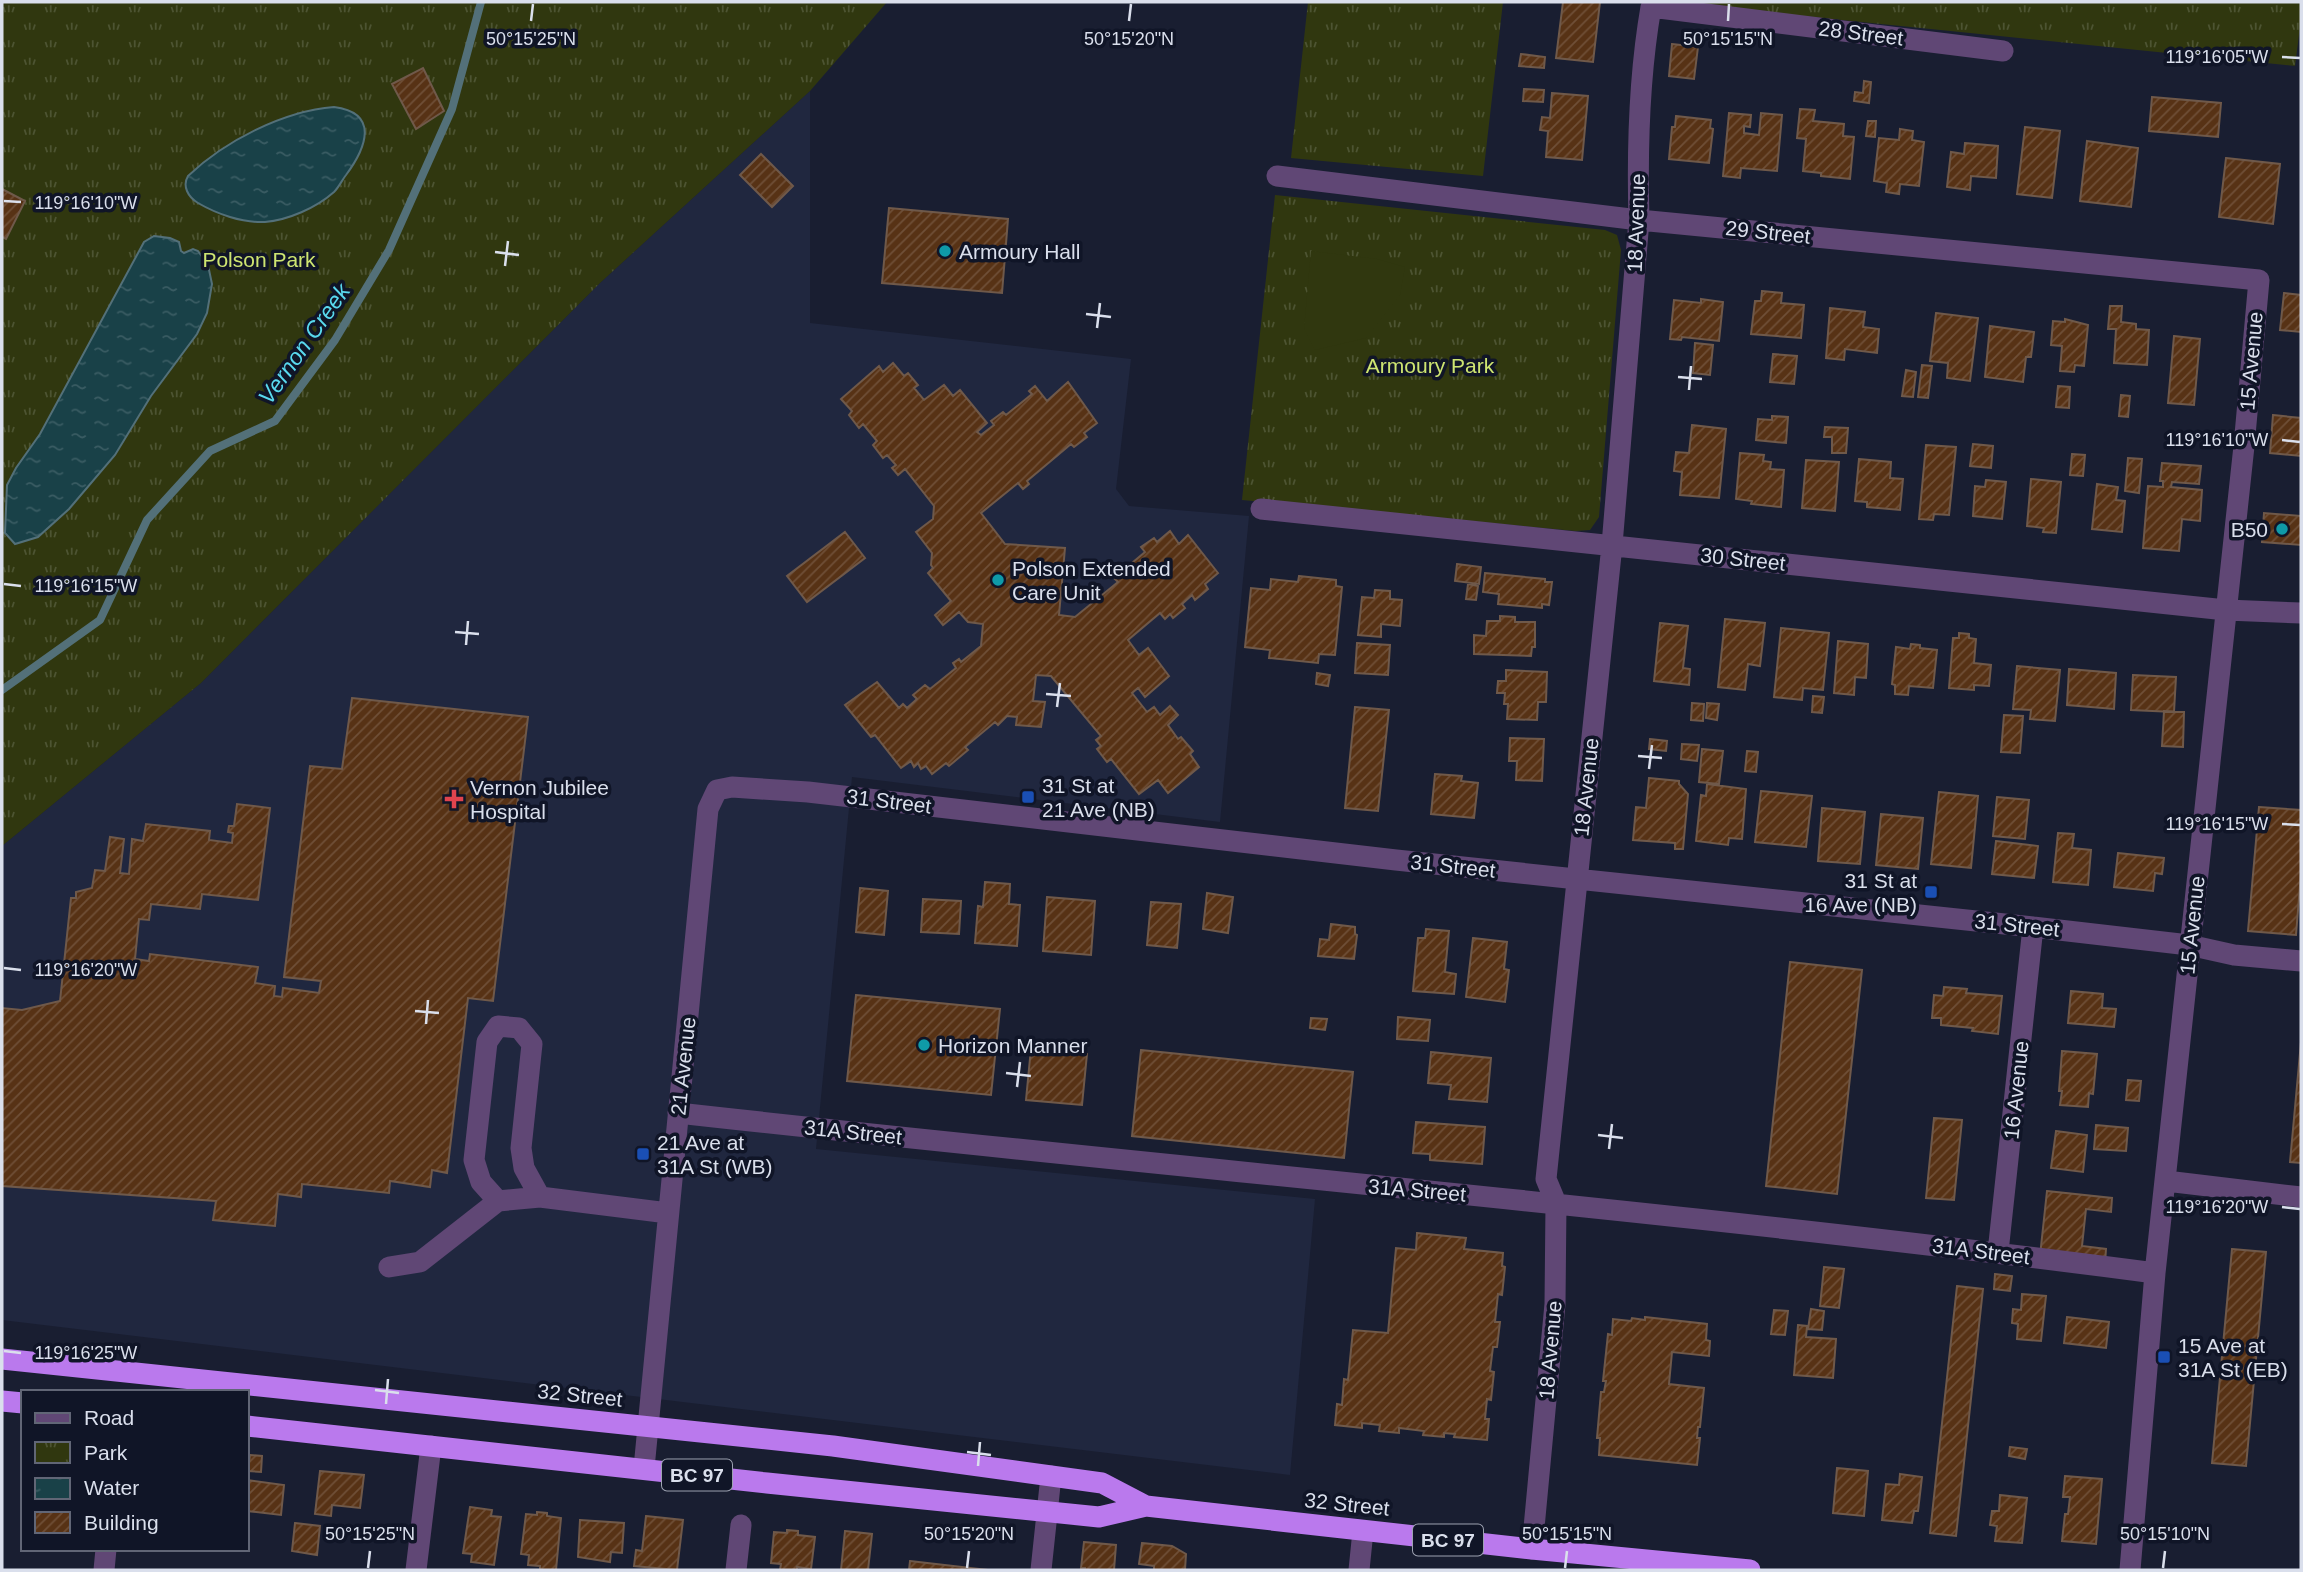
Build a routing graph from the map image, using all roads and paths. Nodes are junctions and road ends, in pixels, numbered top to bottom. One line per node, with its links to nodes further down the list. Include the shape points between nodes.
1 (1648, 23): 2 (street, 28 Street, via 1651,7); 4 (street, 18 Avenue, via 1638,163)
2 (2003, 51)
3 (1278, 176): 4 (street, 29 Street)
4 (1639, 220): 5 (street, 29 Street); 7 (street, 18 Avenue)
5 (2259, 280): 8 (street, 15 Avenue)
6 (1261, 509): 7 (street, 30 Street)
7 (1612, 545): 8 (street, 30 Street); 11 (street, 18 Avenue)
8 (2225, 610): 9 (street, 30 Street); 13 (street, 15 Avenue)
9 (2301, 613)
10 (717, 790): 11 (street, 31 Street, via 808,792); 15 (street, 21 Avenue, via 708,809)
11 (1576, 878): 12 (street, 31 Street); 20 (street, 18 Avenue, via 1546,1179)
12 (2033, 927): 13 (street, 31 Street); 22 (street, 16 Avenue)
13 (2189, 945): 14 (street, 31 Street); 16 (street, 15 Avenue)
14 (2301, 961)
15 (678, 1113): 20 (street, 31A Street); 21 (street, 21 Avenue)
16 (2166, 1181): 17 (street); 24 (street, 15 Avenue)
17 (2301, 1196)
18 (540, 1197): 19 (street); 19 (street, via 524,1168 520,1148 532,1044 519,1028 498,1026 487,1042 474,1160 481,1182); 21 (street)
19 (498, 1201): 23 (street, via 420,1262)
20 (1556, 1203): 22 (street, 31A Street); 37 (street, 18 Avenue, via 1555,1304)
21 (668, 1213): 29 (street, 21 Avenue)
22 (1998, 1252): 24 (street, 31A Street)
23 (389, 1267)
24 (2155, 1273): 46 (street, 15 Avenue)
25 (2, 1359): 29 (highway, 32 Street / BC 97)
26 (2, 1401): 27 (highway)
27 (21, 1403)
28 (248, 1426): 30 (highway, 32 Street / BC 97)
29 (648, 1426): 31 (street, 21 Avenue); 32 (highway, 32 Street / BC 97)
30 (431, 1446): 31 (highway, 32 Street / BC 97); 41 (street)
31 (644, 1468): 34 (highway, 32 Street / BC 97)
32 (1051, 1476): 33 (highway, 32 Street / BC 97, via 1102,1483); 34 (street)
33 (1146, 1506): 34 (highway, 32 Street / BC 97, via 1099,1517); 36 (highway, 32 Street / BC 97)
34 (1047, 1511): 43 (street)
35 (741, 1525): 42 (street)
36 (1363, 1531): 37 (highway, 32 Street / BC 97); 44 (street)
37 (1532, 1549): 39 (highway, 32 Street / BC 97)
38 (106, 1551): 40 (street)
39 (1676, 1567): 45 (highway, 32 Street / BC 97)
40 (104, 1570)
41 (416, 1570)
42 (736, 1570)
43 (1041, 1570)
44 (1359, 1570)
45 (1750, 1570)
46 (2130, 1570)

